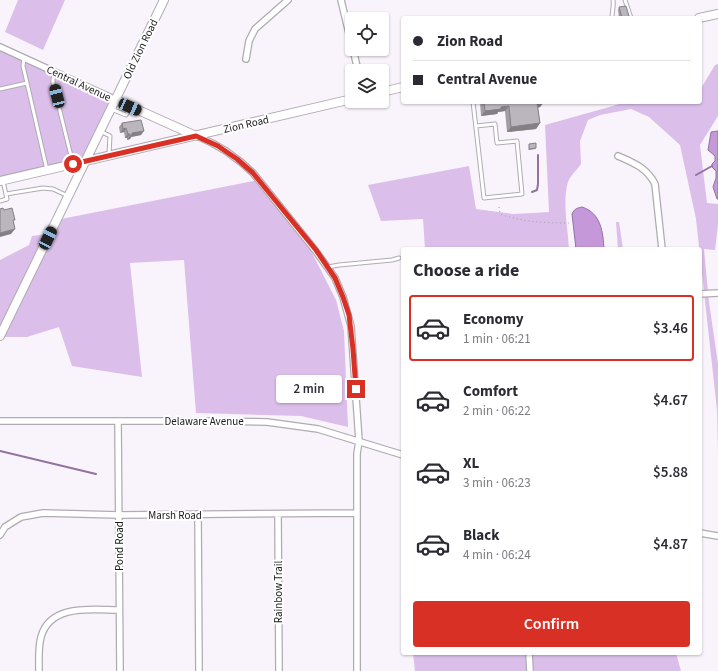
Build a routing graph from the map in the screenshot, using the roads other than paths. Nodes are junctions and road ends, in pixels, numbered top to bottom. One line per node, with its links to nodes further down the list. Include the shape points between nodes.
1 (164, 0): 19 (street, Old Zion Road)
2 (288, 0): 13 (street, via 255,29 248,41)
3 (341, 0): 9 (street)
4 (613, 0): 7 (lane)
5 (625, 0): 8 (lane)
6 (718, 14): 10 (street)
7 (612, 16)
8 (630, 16)
9 (345, 17)
10 (702, 17)
11 (0, 47): 12 (street, Central Avenue)
12 (24, 58): 14 (street, Central Avenue); 15 (lane)
13 (246, 59)
14 (55, 72): 19 (street, Central Avenue); 32 (lane, via 53,83)
15 (26, 83): 17 (lane); 33 (lane)
16 (401, 87): 18 (street)
17 (0, 89)
18 (389, 90)
19 (116, 100): 22 (street, Central Avenue); 23 (street, Old Zion Road)
20 (345, 101): 28 (street, Zion Road)
21 (474, 104): 26 (lane)
22 (130, 107): 24 (lane); 28 (street, Central Avenue)
23 (111, 109): 24 (lane); 27 (street, Old Zion Road)
24 (126, 115): 25 (lane)
25 (127, 120)
26 (476, 126): 26 (lane, via 484,198 522,194 517,141 497,143 495,124)
27 (100, 131): 29 (lane, via 110,136); 31 (street, Old Zion Road)
28 (196, 136): 29 (street, Zion Road); 40 (street, Central Avenue, via 226,151 253,173)
29 (109, 156): 31 (street, Zion Road)
30 (618, 156): 38 (street, via 645,169 652,179 657,191)
31 (85, 161): 32 (street, Zion Road); 36 (street, Old Zion Road)
32 (73, 164): 33 (street, Zion Road)
33 (47, 170): 34 (street, Zion Road)
34 (1, 181): 35 (lane)
35 (6, 194): 36 (lane, via 43,188 56,190); 37 (lane, via 7,199)
36 (68, 196): 43 (street, Old Zion Road)
37 (0, 201)
38 (662, 247)
39 (399, 258): 40 (lane)
40 (328, 267): 46 (street, Central Avenue, via 343,297 350,320)
41 (718, 293): 42 (street)
42 (702, 294)
43 (0, 336)
44 (0, 421): 45 (street, Delaware Avenue)
45 (118, 421): 46 (street, Delaware Avenue, via 268,422 318,429); 51 (street, Pond Road)
46 (359, 441): 47 (street, Delaware Avenue); 48 (street)
47 (401, 454)
48 (357, 513): 50 (street, Marsh Road); 61 (street)
49 (198, 514): 50 (street, Marsh Road); 51 (street, Marsh Road); 59 (street)
50 (278, 514): 60 (street, Rainbow Trail)
51 (119, 515): 53 (street, Marsh Road, via 43,513 21,517 5,527); 55 (street, Pond Road)
52 (702, 533): 54 (street)
53 (0, 535)
54 (718, 536)
55 (119, 610): 57 (street, via 76,610 64,612 54,618 41,636); 58 (street, Pond Road)
56 (529, 655): 62 (street)
57 (39, 671)
58 (120, 671)
59 (199, 671)
60 (279, 671)
61 (357, 671)
62 (530, 671)

